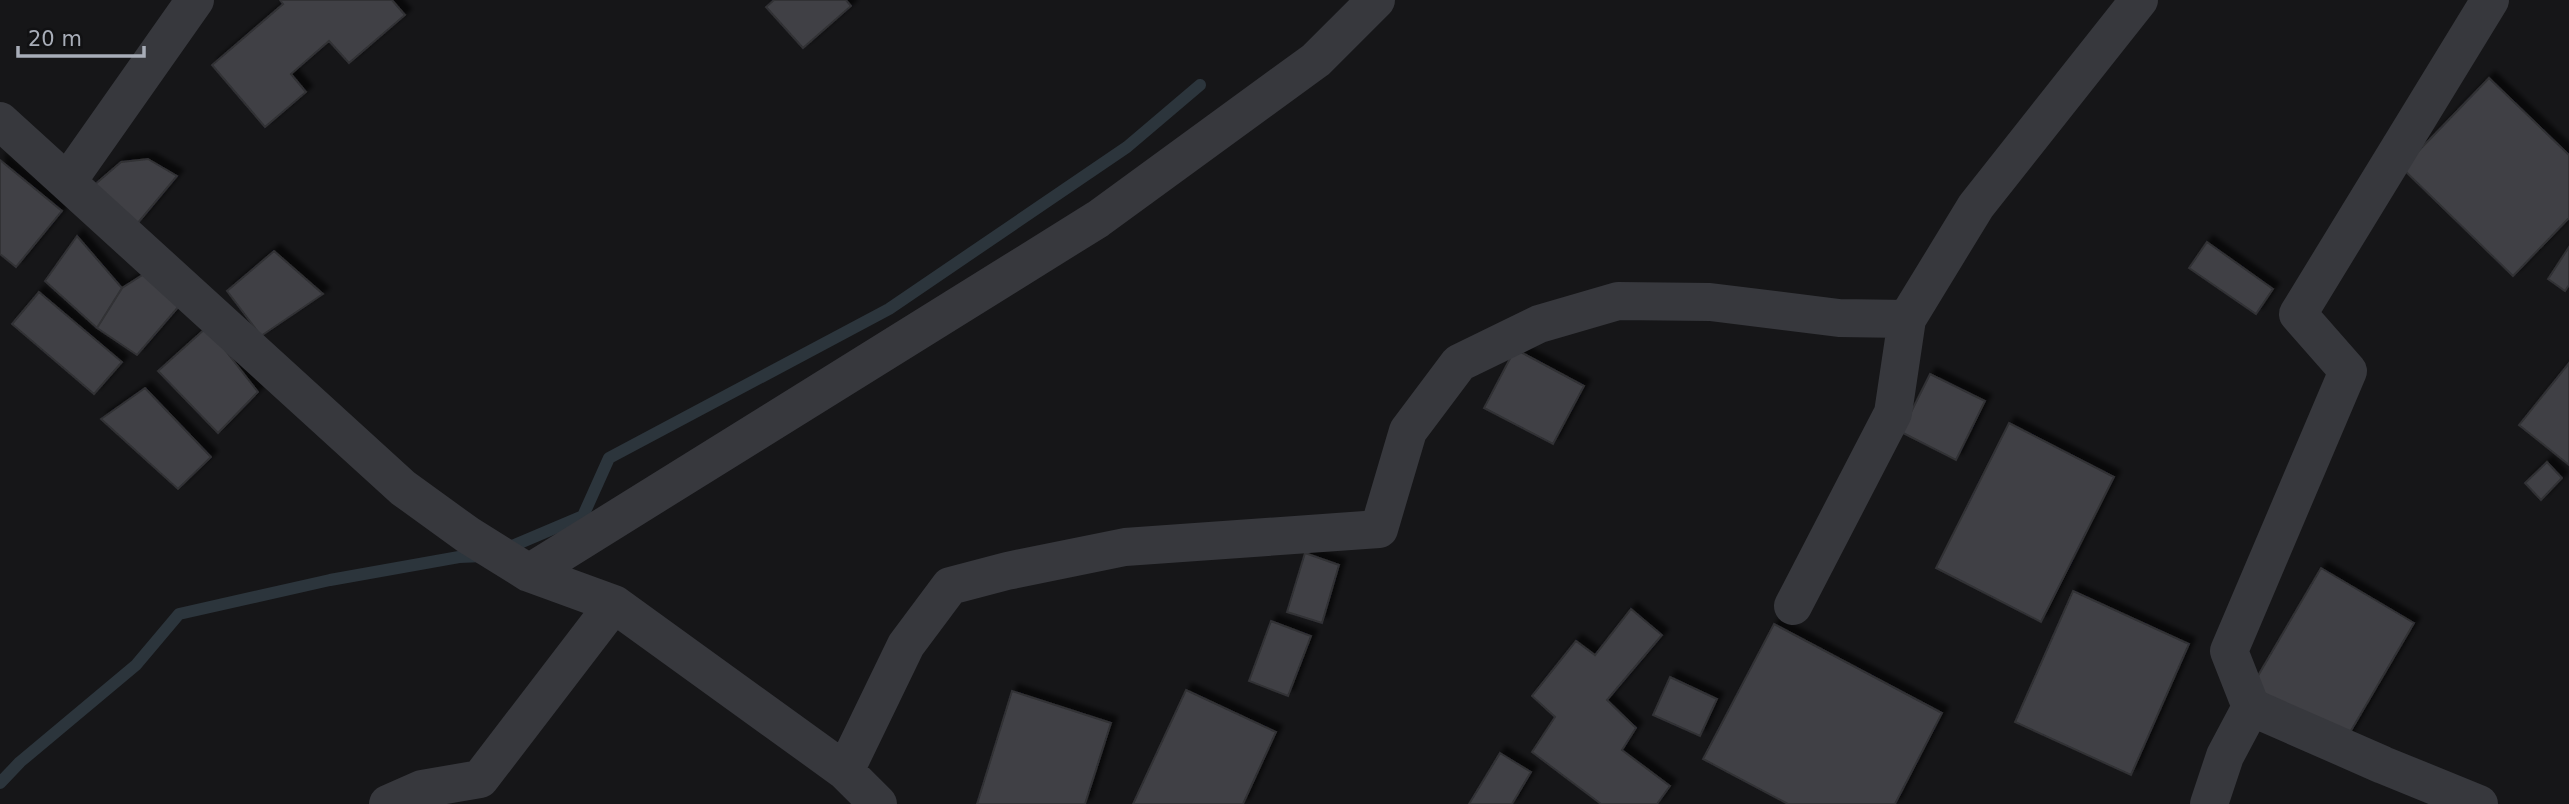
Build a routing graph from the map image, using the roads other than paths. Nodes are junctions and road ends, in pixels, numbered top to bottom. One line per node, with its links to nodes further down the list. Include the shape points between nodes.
1 (195, 0): 6 (street)
2 (1376, 0): 8 (street, via 1316,60 1098,219)
3 (2139, 0): 7 (street, via 1976,206)
4 (2490, 0): 11 (street, via 2298,314 2348,371 2229,651)
5 (0, 121): 6 (street)
6 (67, 182): 8 (street, via 403,488)
7 (1907, 319): 10 (street, via 1893,413); 12 (street, via 1839,317 1710,302 1618,301 1539,324 1459,363 1408,432 1379,530 1125,547 950,586 906,645)
8 (528, 573): 9 (street)
9 (614, 604): 12 (street); 13 (street, via 480,779 422,789)
10 (1793, 606)
11 (2251, 707): 15 (street, via 2225,756); 16 (street)
12 (845, 771): 14 (street)
13 (388, 804)
14 (878, 804)
15 (2209, 804)
16 (2479, 804)

